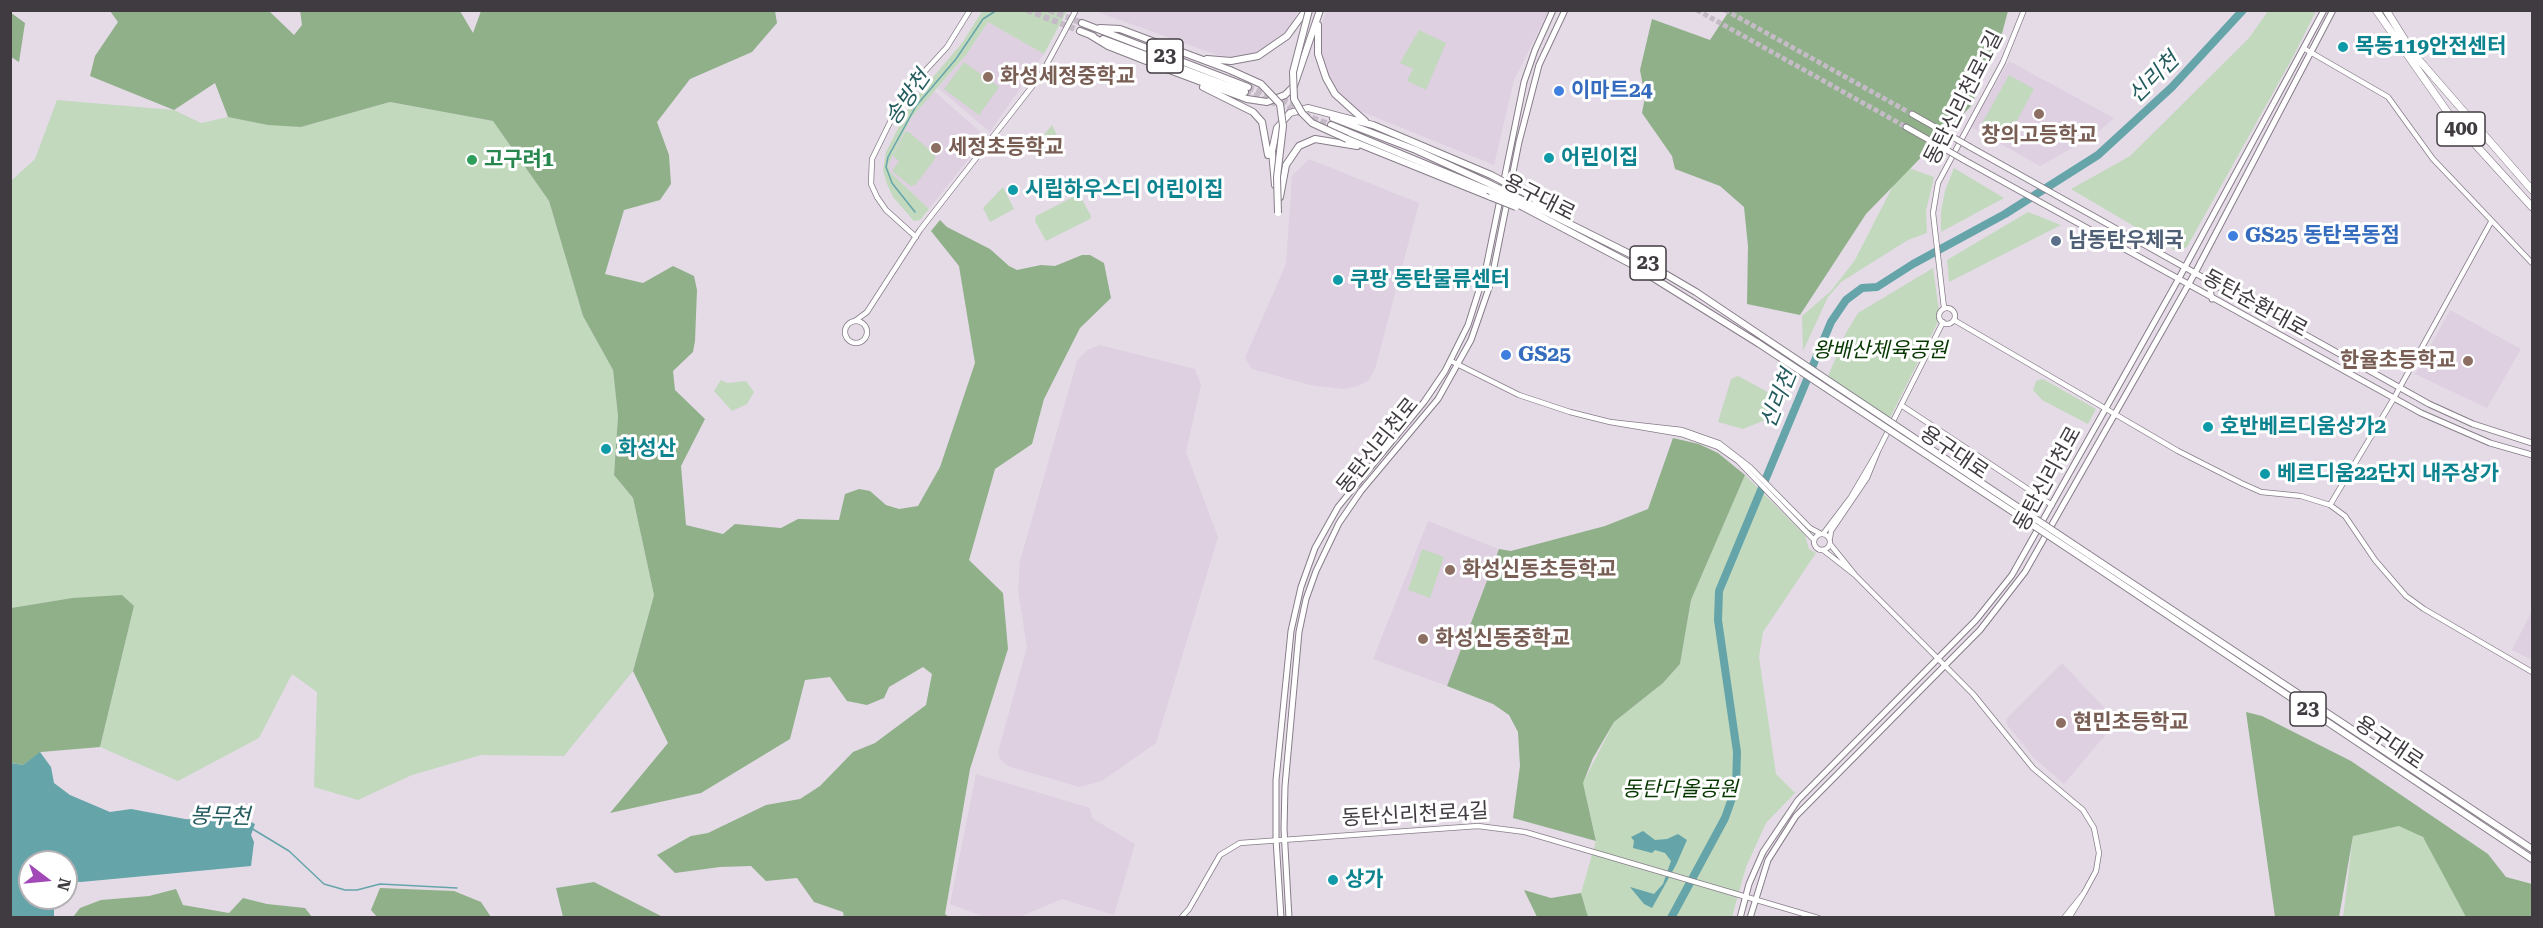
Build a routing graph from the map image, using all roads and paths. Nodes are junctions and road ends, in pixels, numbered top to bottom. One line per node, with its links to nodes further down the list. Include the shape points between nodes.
1 (970, 10): 38 (street, via 947,47 899,104 872,159 871,184 877,197)
2 (1076, 10): 38 (street, via 1041,75)
3 (1308, 10): 20 (highway, via 1287,36 1258,56 1231,61); 30 (highway, bridge, via 1293,72 1294,99 1312,123)
4 (1320, 10): 21 (highway, via 1298,78 1289,91 1276,99 1247,99); 26 (highway, via 1317,42 1326,78 1344,103)
5 (1553, 10): 28 (main road, 동탄신리천로, via 1529,66)
6 (1565, 10): 29 (main road, 동탄신리천로, via 1539,65)
7 (2024, 10): 49 (street, 동탄신리천로1길, via 2003,62 1938,183 1933,213)
8 (2324, 10): 12 (main road, 동탄신리천로)
9 (2333, 10): 14 (main road, 동탄신리천로)
10 (2376, 10): 34 (highway, 400, via 2453,120)
11 (2386, 10): 32 (highway, 400, via 2405,40)
12 (2319, 22): 14 (main road, via 2320,29); 18 (main road, 동탄신리천로)
13 (1082, 23): 15 (highway, 23)
14 (2326, 27): 19 (main road, 동탄신리천로)
15 (1094, 28): 17 (highway, 23, via 1246,90); 20 (highway, via 1120,29)
16 (1080, 31): 17 (highway, 23)
17 (1090, 35): 21 (highway)
18 (2305, 49): 19 (street); 22 (main road, 동탄신리천로)
19 (2313, 53): 23 (main road, 동탄신리천로); 36 (street, via 2388,97 2433,159)
20 (1191, 55): 35 (highway, bridge, via 1261,84 1280,104 1283,126 1277,177)
21 (1164, 69): 35 (highway, via 1238,103 1262,123)
22 (2291, 73): 23 (main road, via 2298,72); 37 (main road, 동탄신리천로)
23 (2299, 79): 39 (main road, 동탄신리천로)
24 (1912, 114): 40 (main road, 동탄순환대로, bridge)
25 (1332, 121): 31 (highway, 용구대로 / 23, via 1416,150)
26 (1373, 126): 33 (highway, bridge, via 1491,175); 35 (highway, via 1316,108 1300,109 1283,120 1272,151)
27 (1906, 127): 42 (main road, 동탄순환대로, bridge)
28 (1514, 129): 29 (main road); 58 (main road, 동탄신리천로, via 1484,278)
29 (1522, 130): 59 (main road, 동탄신리천로, via 1491,282 1478,325)
30 (1376, 150): 31 (highway); 35 (highway, via 1325,139 1299,146 1284,172)
31 (1488, 190): 33 (highway, 용구대로 / 23, bridge); 33 (highway, bridge)
32 (2532, 190)
33 (1525, 203): 57 (highway, 용구대로 / 23); 57 (highway, 용구대로 / 23, via 1551,212 1696,291)
34 (2532, 207)
35 (1278, 213)
36 (2491, 222): 41 (street); 60 (street)
37 (2202, 236): 39 (main road, via 2205,243); 43 (main road, 동탄신리천로)
38 (916, 237): 51 (street)
39 (2212, 241): 44 (main road, 동탄신리천로)
40 (2160, 253): 42 (main road, via 2161,262); 43 (main road, 동탄순환대로)
41 (2532, 263)
42 (2152, 265): 45 (main road, 동탄순환대로)
43 (2185, 267): 44 (main road, 동탄순환대로); 45 (main road, 동탄신리천로)
44 (2195, 273): 46 (main road, 동탄신리천로); 47 (main road, 동탄순환대로)
45 (2178, 280): 46 (main road, 동탄순환대로); 50 (main road, 동탄신리천로)
46 (2188, 285): 48 (main road, 동탄순환대로); 52 (main road, 동탄신리천로)
47 (2221, 287): 48 (main road, via 2210,290); 60 (main road, 동탄순환대로)
48 (2212, 299): 61 (main road, 동탄순환대로)
49 (1944, 308): 53 (street, via 1953,311); 55 (street, 동탄신리천로1길, via 1940,314)
50 (2163, 308): 52 (main road, via 2170,305); 63 (main road, 동탄신리천로)
51 (867, 312): 54 (street); 56 (street)
52 (2172, 313): 64 (main road, 동탄신리천로)
53 (1954, 320): 55 (street); 63 (street)
54 (855, 321): 56 (street, via 862,322); 56 (street, via 845,331 850,341 860,342)
55 (1942, 322): 62 (street, 동탄신리천로1길)
56 (868, 331)
57 (1760, 340): 75 (highway, 용구대로 / 23, bridge)
58 (1451, 361): 59 (street); 80 (main road, 동탄신리천로, via 1424,402 1341,502 1320,537 1305,574 1288,649 1276,780)
59 (1458, 365): 70 (street, via 1519,395 1570,412 1701,439 1749,470); 81 (main road, 동탄신리천로, via 1421,420 1350,506 1316,571 1299,632 1286,777)
60 (2400, 387): 61 (street); 65 (main road, 동탄순환대로, via 2467,422)
61 (2394, 398): 67 (main road, 동탄순환대로, via 2456,430); 69 (street)
62 (1901, 405): 66 (street, 동탄신리천로1길); 68 (street)
63 (2106, 409): 64 (street); 68 (main road, 동탄신리천로)
64 (2115, 414): 69 (street, via 2261,492 2301,496); 78 (main road, 동탄신리천로, via 2015,587)
65 (2532, 443)
66 (1878, 451): 71 (street, via 1846,504); 73 (street, via 1867,478 1831,531)
67 (2532, 455)
68 (2052, 505): 77 (main road, 동탄신리천로, via 1999,593)
69 (2330, 505): 79 (street, via 2345,516 2406,596)
70 (1800, 521): 71 (street); 72 (street)
71 (1822, 534): 72 (street); 73 (street)
72 (1814, 540): 74 (street, via 1815,547)
73 (1830, 541): 74 (street); 76 (street)
74 (1823, 550): 76 (street)
75 (2086, 556): 82 (highway, 용구대로 / 23); 83 (highway, 용구대로 / 23)
76 (1855, 575): 77 (street)
77 (1938, 658): 78 (street); 85 (main road, 동탄신리천로, via 1798,800 1762,852)
78 (1945, 665): 84 (street, via 2033,768 2075,802 2089,819 2099,854 2096,871); 86 (main road, 동탄신리천로, via 1796,816 1768,860)
79 (2532, 672)
80 (1276, 839): 81 (street, 동탄신리천로4길); 87 (street, 동탄신리천로4길, via 1228,848 1214,862); 88 (main road, 동탄신리천로)
81 (1285, 839): 85 (street, 동탄신리천로4길, via 1478,826 1525,832); 89 (main road, 동탄신리천로)
82 (2532, 849)
83 (2532, 859)
84 (2084, 893): 93 (street); 94 (street)
85 (1745, 896): 86 (street, 동탄신리천로4길); 90 (main road, 동탄신리천로)
86 (1754, 899): 91 (main road, 동탄신리천로); 92 (street, 동탄신리천로4길)
87 (1181, 918)
88 (1281, 918)
89 (1289, 918)
90 (1740, 918)
91 (1750, 918)
92 (1818, 918)
93 (2064, 918)
94 (2069, 918)

